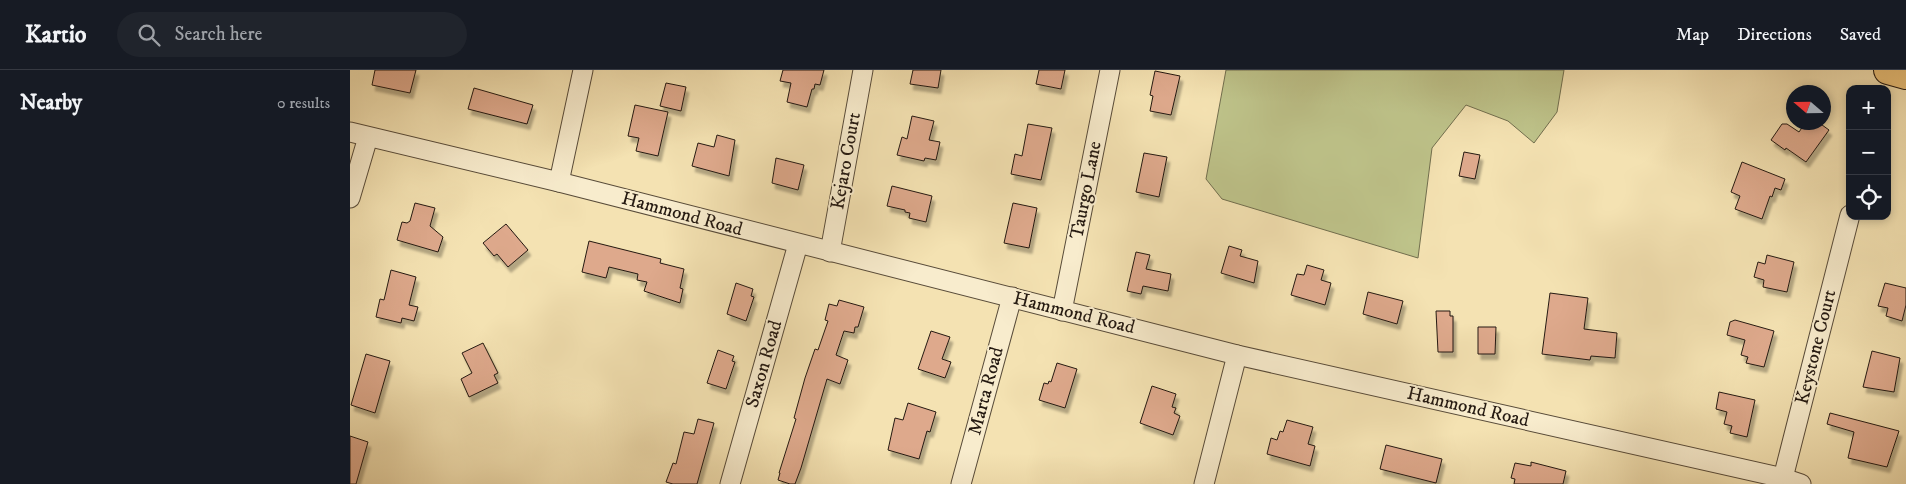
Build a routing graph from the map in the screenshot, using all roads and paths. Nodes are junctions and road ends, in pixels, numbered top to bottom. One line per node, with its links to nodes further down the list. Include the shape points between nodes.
1 (583, 70): 7 (street)
2 (864, 70): 11 (street, Kejaro Court)
3 (1110, 70): 13 (street, Taurgo Lane)
4 (1888, 70): 5 (highway)
5 (1906, 75)
6 (359, 134): 7 (street, Hammond Road); 8 (street)
7 (559, 182): 10 (street, Hammond Road)
8 (350, 198)
9 (1849, 220): 15 (street, Keystone Court)
10 (798, 244): 11 (street, Hammond Road); 16 (street, Saxon Road)
11 (830, 252): 12 (street, Hammond Road)
12 (1012, 297): 13 (street, Hammond Road); 17 (street, Marta Road)
13 (1062, 311): 14 (street, Hammond Road)
14 (1237, 355): 15 (street, Hammond Road); 18 (street)
15 (1783, 478): 19 (street, Hammond Road)
16 (730, 484)
17 (960, 484)
18 (1204, 484)
19 (1801, 484)

